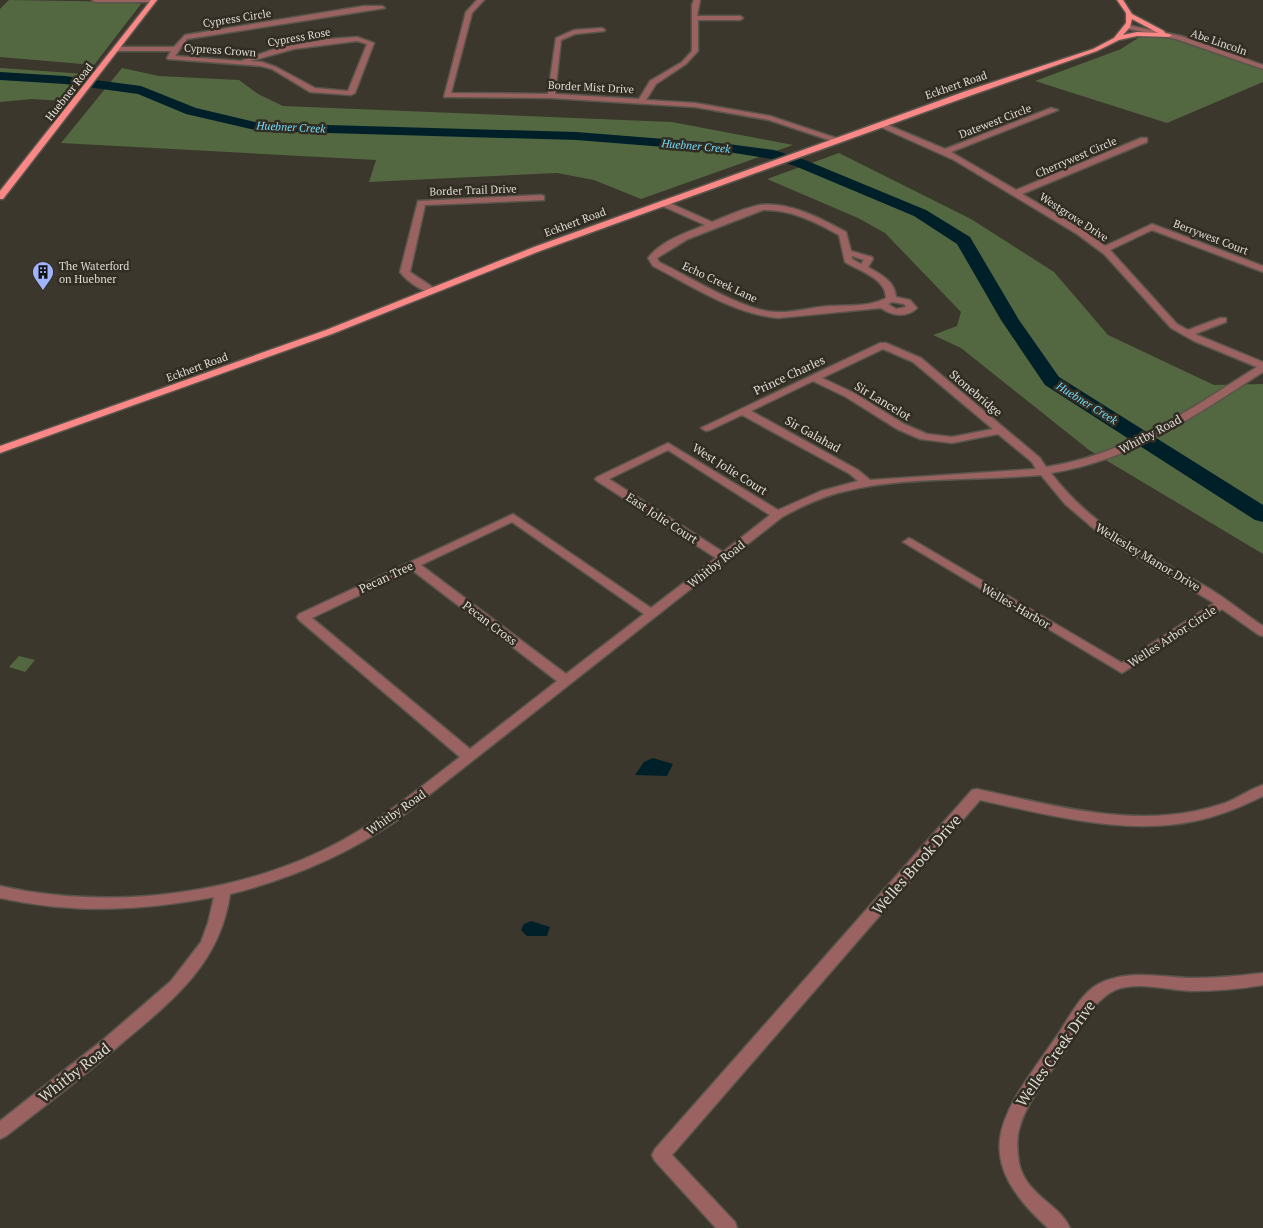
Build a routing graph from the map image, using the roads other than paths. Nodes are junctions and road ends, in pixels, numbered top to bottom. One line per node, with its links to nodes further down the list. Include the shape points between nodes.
1 (95, 0): 2 (street)
2 (154, 0): 14 (main road, Huebner Road)
3 (481, 0): 19 (street, Border Mist Drive, via 469,12 447,95)
4 (696, 0): 8 (street)
5 (1120, 0): 7 (main road)
6 (382, 8): 15 (street, Cypress Circle, via 364,8 184,37)
7 (1129, 15): 10 (main road, Eckhert Road); 12 (main road)
8 (695, 18): 9 (street); 20 (street, via 696,51 684,63 653,82)
9 (740, 18)
10 (1127, 27): 12 (street, Abe Lincoln); 13 (main road, Eckhert Road)
11 (602, 30): 19 (street, via 574,32 558,39)
12 (1169, 35): 13 (main road); 17 (street, Abe Lincoln)
13 (1118, 38): 24 (main road, Eckhert Road, via 1095,50)
14 (118, 47): 15 (street); 29 (main road, Huebner Road)
15 (178, 47): 16 (street, Cypress Crown, via 170,58)
16 (242, 63): 18 (street, Cypress Crown, via 270,66 313,90); 18 (street, Cypress Rose, via 266,52 342,39 369,42 371,46)
17 (1263, 67)
18 (351, 93)
19 (551, 96): 20 (street, Border Mist Drive)
20 (642, 101): 22 (street, Border Mist Drive)
21 (743, 103): 22 (street)
22 (734, 110): 25 (street, Border Mist Drive)
23 (1054, 110): 27 (street, Datewest Circle)
24 (880, 125): 25 (main road, Eckhert Road); 27 (street, Westgrove Drive)
25 (838, 140): 31 (main road, Eckhert Road)
26 (1144, 140): 28 (street, Cherrywest Circle)
27 (945, 152): 28 (street, Westgrove Drive)
28 (1016, 193): 33 (street, Westgrove Drive)
29 (0, 197)
30 (541, 198): 35 (street, Border Trail Drive, via 421,203 405,272)
31 (663, 203): 32 (street); 35 (main road, Eckhert Road)
32 (713, 226): 32 (street, Echo Creek Lane, via 759,208 782,208 843,234 848,260 876,276 892,295 887,302 767,314 736,304 653,261 654,255 669,245)
33 (1104, 250): 34 (street, Berrywest Court, via 1152,227); 37 (street, Westgrove Drive, via 1174,326)
34 (1263, 268)
35 (432, 290): 45 (main road, Eckhert Road, via 329,332)
36 (1223, 320): 37 (street)
37 (1187, 334): 39 (street, Westgrove Drive)
38 (883, 346): 40 (street, Prince Charles); 43 (street, Stonebridge, via 917,360)
39 (1263, 367): 46 (street, Whitby Road, via 1145,440 1113,454)
40 (814, 378): 41 (street, Prince Charles); 43 (street, Sir Lancelot, via 854,398 892,423 920,435 952,440)
41 (744, 411): 42 (street, Prince Charles); 47 (street, Sir Galahad, via 854,472)
42 (706, 428)
43 (1001, 430): 46 (street, Stonebridge, via 1036,460)
44 (668, 446): 48 (street, West Jolie Court); 50 (street, East Jolie Court, via 601,479)
45 (0, 450)
46 (1043, 472): 47 (street, Whitby Road); 52 (street, Wellesley Manor Drive, via 1096,527)
47 (868, 484): 48 (street, Whitby Road, via 824,494)
48 (778, 515): 50 (street, Whitby Road)
49 (909, 542): 55 (street, Welles-Harbor)
50 (724, 558): 53 (street, Whitby Road)
51 (413, 565): 53 (street, Pecan Tree, via 513,517); 56 (street, Pecan Cross); 57 (street, Pecan Tree, via 303,617)
52 (1222, 603): 54 (street, Wellesley Manor Drive); 55 (street, Welles Arbor Circle)
53 (652, 614): 56 (street, Whitby Road)
54 (1263, 632)
55 (1122, 669)
56 (566, 681): 57 (street, Whitby Road)
57 (470, 757): 59 (street, Whitby Road, via 400,812 360,838 303,865)
58 (1263, 790): 63 (street, Welles Brook Drive, via 1219,810 1147,821 1095,818 977,794 661,1155)
59 (223, 889): 60 (street, Whitby Road, via 168,898 92,904); 62 (street, Whitby Road, via 212,936 190,970 131,1026)
60 (0, 892)
61 (1263, 980): 64 (street, Welles Creek Drive, via 1188,984 1127,981 1098,992 1014,1114 1007,1145 1009,1162 1019,1185)
62 (0, 1131)
63 (728, 1228)
64 (1061, 1228)

